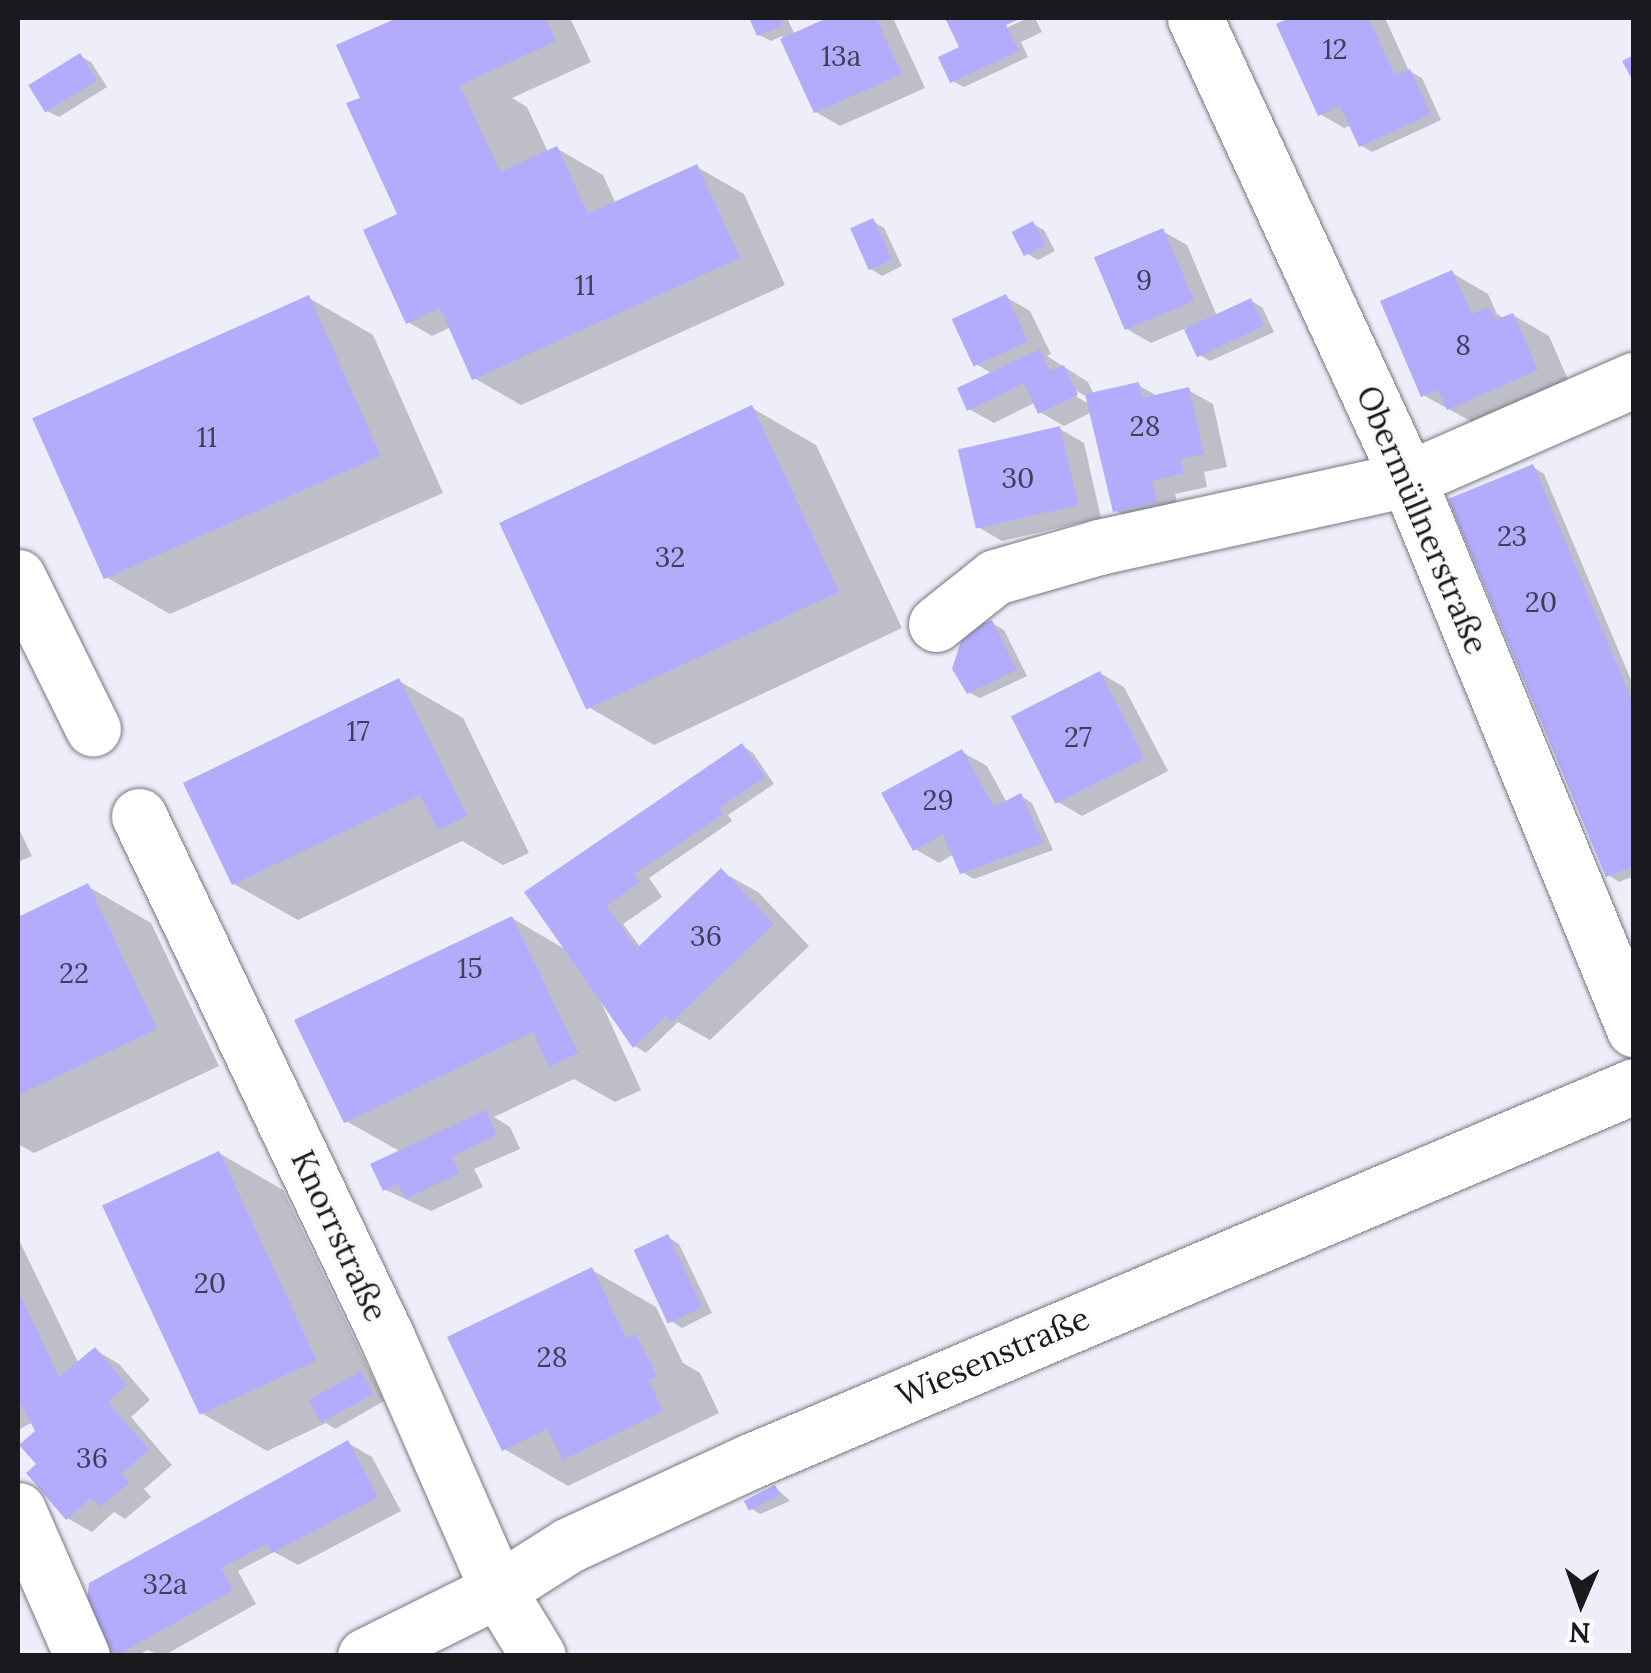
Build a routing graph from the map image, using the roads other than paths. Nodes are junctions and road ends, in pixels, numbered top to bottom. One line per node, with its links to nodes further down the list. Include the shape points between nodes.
1 (1194, 18): 3 (street, Obermüllnerstraße)
2 (1634, 380): 3 (street)
3 (1408, 479): 5 (street, via 1099,547 996,577); 8 (street, Obermüllnerstraße)
4 (18, 577): 6 (street)
5 (936, 624)
6 (94, 730)
7 (139, 816): 11 (street, Knorrstraße, via 386,1335)
8 (1634, 1029)
9 (1634, 1086): 11 (street, Wiesenstraße, via 751,1461 568,1546)
10 (18, 1510): 12 (street)
11 (498, 1590): 13 (street, Wiesenstraße); 14 (street, Knorrstraße)
12 (82, 1656)
13 (366, 1656)
14 (538, 1656)

